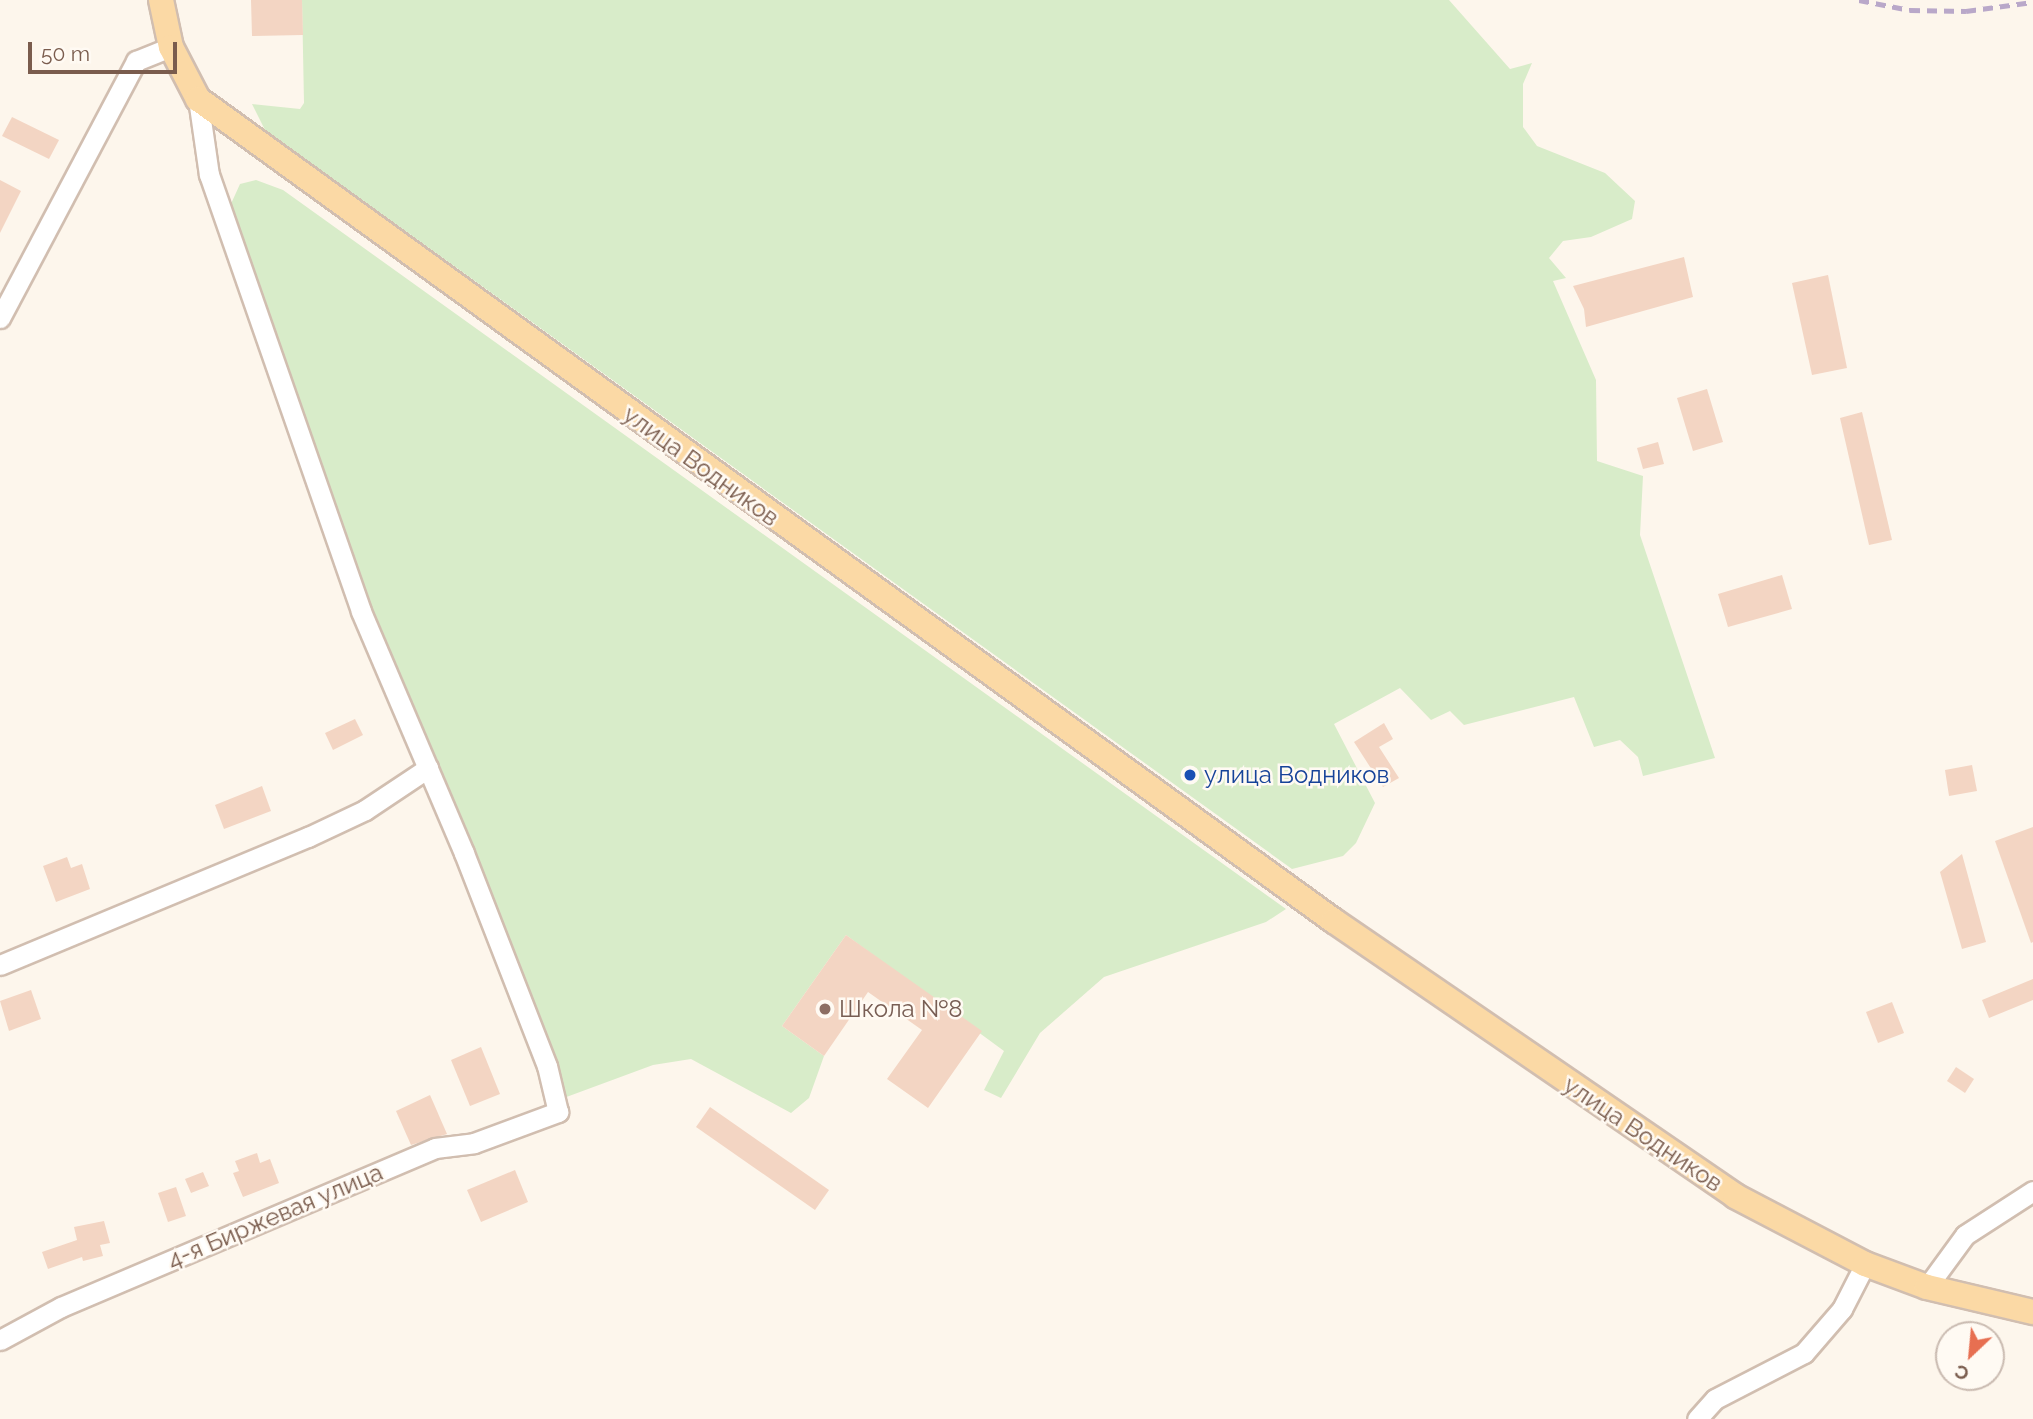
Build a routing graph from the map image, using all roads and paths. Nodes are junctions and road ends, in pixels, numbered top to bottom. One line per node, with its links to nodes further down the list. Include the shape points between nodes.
1 (161, 0): 2 (main road)
2 (171, 47): 3 (main road); 4 (street, via 136,61)
3 (198, 99): 5 (street, via 209,176 229,235 361,611); 8 (main road, улица Водников, via 1334,921 1707,1179)
4 (0, 318)
5 (428, 768): 6 (street, via 366,810 308,837); 11 (street, 4-я Биржевая улица, via 547,1066 558,1112 474,1143 435,1148 61,1307)
6 (0, 965)
7 (2033, 1191): 9 (street, via 1965,1235)
8 (1865, 1264): 9 (main road, улица Водников); 12 (street, via 1842,1309 1804,1353 1715,1399)
9 (1927, 1287): 10 (main road, улица Водников)
10 (2033, 1311)
11 (0, 1340)
12 (1697, 1419)

